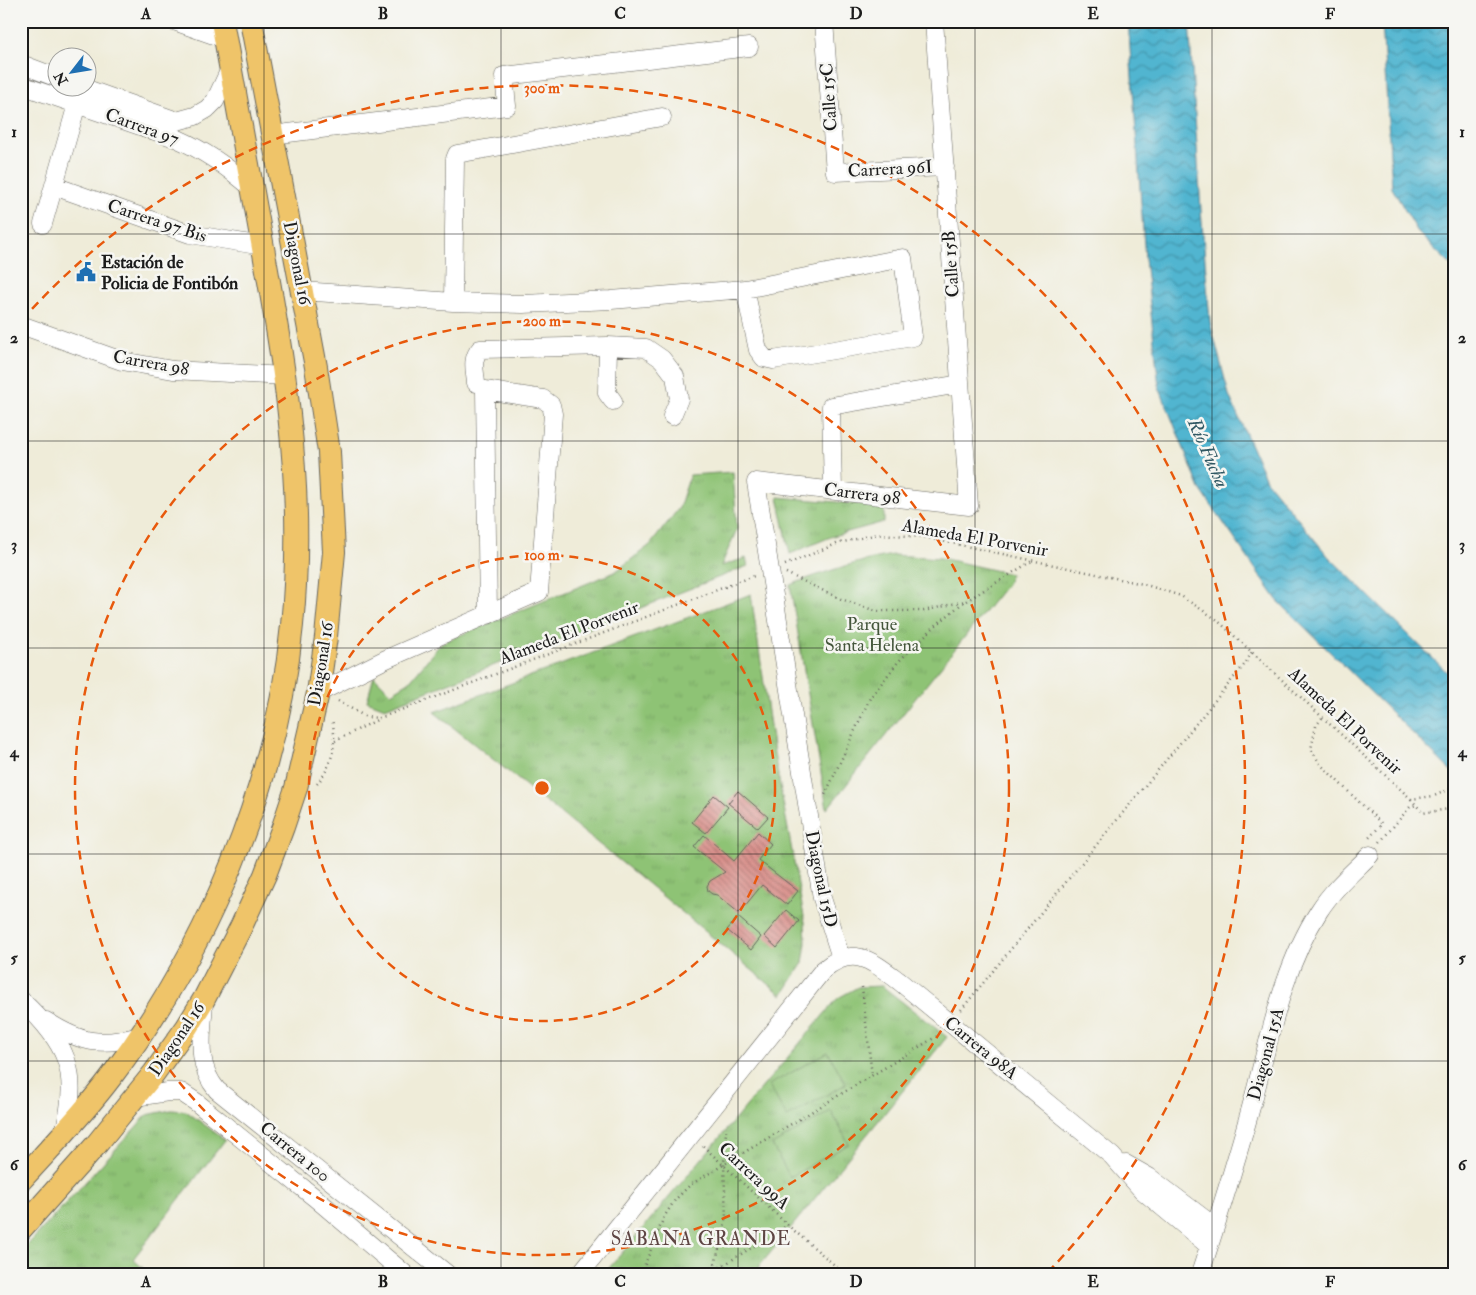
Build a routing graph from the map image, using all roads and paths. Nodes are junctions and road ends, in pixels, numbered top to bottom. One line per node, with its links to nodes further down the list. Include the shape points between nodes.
1 (174, 21): 5 (street)
2 (251, 21): 14 (main road, Diagonal 16)
3 (824, 21): 16 (street, Calle 15C)
4 (934, 21): 15 (street, Calle 15B)
5 (224, 30): 8 (main road, Diagonal 16)
6 (749, 47): 14 (street, via 504,76 507,106)
7 (21, 64): 9 (street)
8 (230, 69): 11 (street, Carrera 97, via 207,109 177,121); 18 (main road, Diagonal 16)
9 (48, 74)
10 (21, 84): 12 (street, Carrera 97)
11 (98, 93)
12 (77, 104): 17 (street); 18 (street, Carrera 97, via 194,146)
13 (662, 117): 23 (street, via 457,154)
14 (272, 135): 22 (main road, Diagonal 16)
15 (945, 167): 16 (street, Carrera 96I); 28 (street, Calle 15B)
16 (835, 172)
17 (54, 186): 19 (street); 20 (street, Carrera 97 Bis, via 190,234)
18 (252, 188): 20 (main road, Diagonal 16)
19 (43, 224)
20 (263, 246): 26 (main road, Diagonal 16)
21 (745, 289): 21 (street, via 903,258 913,337 773,360 764,358 758,350); 23 (street, via 522,304)
22 (302, 291): 23 (street); 39 (main road, Diagonal 16, via 329,452 334,552 326,636)
23 (453, 302)
24 (21, 327): 26 (street, Carrera 98, via 122,361 173,370)
25 (608, 346): 27 (street, via 480,349 474,361); 29 (street, via 607,393); 30 (street, via 646,348 662,358 675,376 679,399)
26 (285, 376): 54 (main road, Diagonal 16, via 295,497 295,587 285,678 272,741 254,805 228,872 184,966)
27 (476, 383)
28 (960, 384): 32 (street, via 831,406); 33 (street, Calle 15B)
29 (613, 401)
30 (672, 416)
31 (756, 482): 32 (street, Carrera 98); 35 (street, Diagonal 15D)
32 (834, 490): 33 (street, Carrera 98)
33 (969, 506)
34 (1033, 560): 35 (path, Alameda El Porvenir, via 923,537 878,534 839,543); 36 (path); 38 (path, Alameda El Porvenir, via 1143,584 1181,596 1216,620)
35 (770, 571): 36 (path, via 788,574 841,599 876,610 924,610); 40 (path, Alameda El Porvenir); 46 (street, Diagonal 15D)
36 (965, 601): 46 (path, via 898,662 870,698)
37 (488, 615): 37 (street, via 539,592 553,414 551,405 544,399 484,390); 39 (street, via 384,660)
38 (1252, 652): 43 (path, Alameda El Porvenir); 53 (path)
39 (327, 697): 40 (path, via 366,717); 50 (main road, Diagonal 16, via 265,875)
40 (380, 718): 41 (path, Alameda El Porvenir)
41 (335, 742)
42 (1455, 787): 43 (path, via 1434,796)
43 (1411, 799): 44 (path, Alameda El Porvenir)
44 (1416, 805): 45 (path, via 1423,813); 47 (path, via 1410,807)
45 (1455, 808)
46 (810, 823): 48 (street, Diagonal 15D, via 822,898)
47 (1370, 855): 66 (street, Diagonal 15A, via 1334,890 1318,912 1293,964)
48 (841, 958): 53 (street, Carrera 98A, via 866,959 877,965); 59 (street, via 823,970)
49 (862, 987): 55 (path)
50 (204, 999): 56 (main road, Diagonal 16); 62 (street, Carrera 100, via 201,1056 208,1080)
51 (21, 1000): 52 (street)
52 (39, 1016): 54 (street, via 65,1033 100,1043); 58 (street, via 60,1046 68,1066 71,1108)
53 (950, 1023): 55 (path, via 942,1033); 60 (street, Carrera 98A)
54 (140, 1036): 58 (main road, Diagonal 16, via 112,1076)
55 (872, 1076): 61 (path)
56 (135, 1097): 64 (street, Carrera 100, via 181,1092); 67 (main road, Diagonal 16)
57 (726, 1130): 61 (path)
58 (64, 1132): 63 (main road, Diagonal 16)
59 (691, 1135): 61 (path, Carrera 99A); 72 (street)
60 (1112, 1156): 66 (street, Carrera 98A, via 1149,1177); 68 (street, Carrera 98A, via 1142,1190)
61 (724, 1165): 65 (path, Carrera 99A); 69 (path, via 726,1219); 73 (path, via 690,1185 675,1200 664,1216)
62 (329, 1179): 64 (street); 71 (street, Carrera 100)
63 (21, 1180)
64 (314, 1198): 70 (street, Carrera 100)
65 (788, 1225): 69 (path); 75 (path, Carrera 99A)
66 (1215, 1227): 68 (street, Diagonal 15A)
67 (21, 1229)
68 (1209, 1246): 76 (street, Diagonal 15A)
69 (714, 1272): 74 (path)
70 (405, 1274)
71 (447, 1274)
72 (580, 1274)
73 (641, 1274)
74 (676, 1274)
75 (845, 1274)
76 (1200, 1274)

